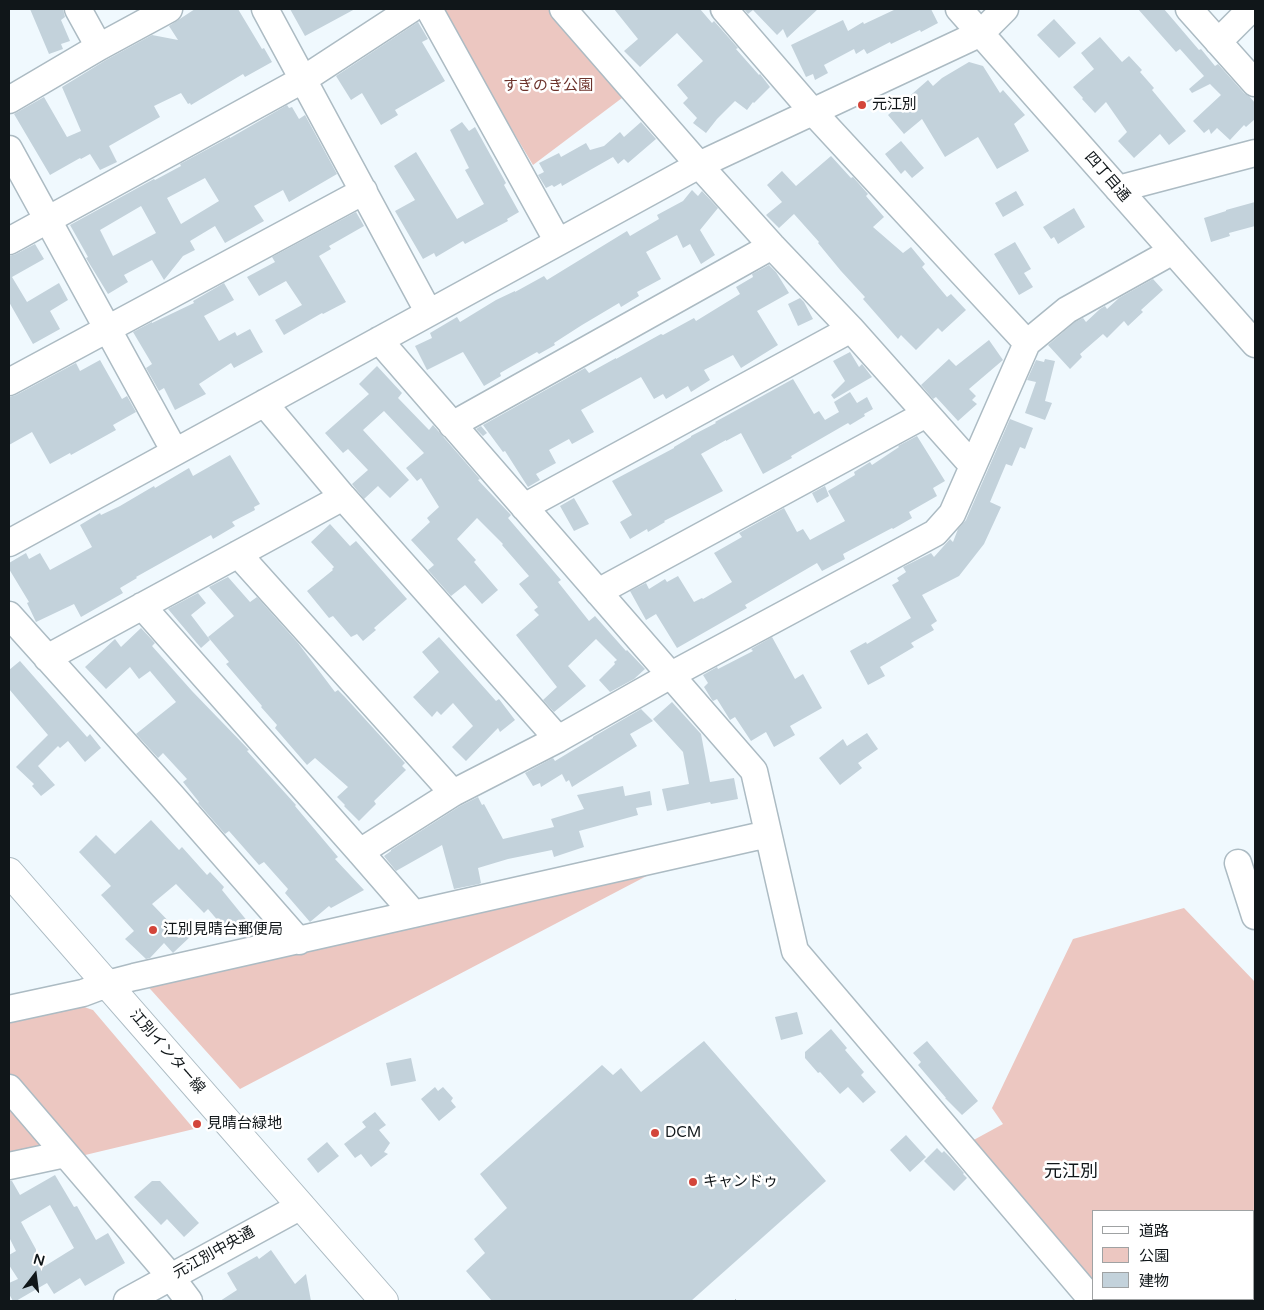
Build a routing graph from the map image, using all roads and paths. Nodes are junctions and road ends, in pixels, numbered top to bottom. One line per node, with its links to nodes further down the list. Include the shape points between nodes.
1 (78, 9): 14 (street)
2 (169, 9): 14 (street)
3 (265, 9): 15 (street)
4 (411, 9): 15 (street)
5 (429, 9): 26 (street)
6 (563, 9): 21 (street)
7 (724, 9): 18 (street)
8 (959, 9): 12 (street, 四丁目通)
9 (1005, 9): 12 (street)
10 (1189, 9): 13 (street)
11 (1252, 9): 13 (street)
12 (981, 33): 18 (street); 22 (street, 四丁目通)
13 (1218, 42): 16 (street)
14 (99, 47): 17 (street)
15 (304, 80): 23 (street); 24 (street)
16 (1255, 83)
17 (9, 100)
18 (813, 112): 21 (street); 33 (street)
19 (9, 149): 24 (street)
20 (1255, 153): 22 (street)
21 (699, 165): 26 (street); 27 (street)
22 (1118, 189): 28 (street, 四丁目通)
23 (364, 191): 29 (street); 30 (street)
24 (48, 220): 25 (street); 30 (street)
25 (9, 241)
26 (558, 242): 29 (street)
27 (772, 246): 31 (street); 38 (street)
28 (1173, 251): 33 (street, via 1067,310); 34 (street, 四丁目通)
29 (429, 313): 32 (street)
30 (107, 328): 35 (street); 39 (street)
31 (851, 329): 37 (street); 42 (street)
32 (379, 340): 36 (street); 38 (street)
33 (1027, 343): 40 (street)
34 (1255, 344)
35 (9, 382)
36 (264, 403): 39 (street); 41 (street)
37 (926, 414): 40 (street); 45 (street)
38 (452, 425): 42 (street)
39 (174, 452): 43 (street)
40 (973, 466): 49 (street, via 952,514 936,533)
41 (343, 497): 44 (street); 50 (street)
42 (524, 508): 45 (street)
43 (9, 543)
44 (238, 554): 46 (street); 51 (street)
45 (598, 592): 49 (street)
46 (142, 606): 48 (street); 53 (street)
47 (9, 616): 48 (street)
48 (46, 658): 58 (street)
49 (671, 676): 50 (street); 52 (street, via 754,771)
50 (558, 739): 51 (street)
51 (453, 793): 53 (street)
52 (768, 834): 56 (street); 66 (street, via 795,951)
53 (360, 852): 56 (street)
54 (1238, 863): 57 (street)
55 (9, 872): 59 (main road, 江別インター線)
56 (414, 914): 58 (street)
57 (1255, 916)
58 (298, 940): 59 (street)
59 (107, 984): 60 (street); 64 (main road, 江別インター線)
60 (9, 1009)
61 (9, 1088): 62 (street)
62 (65, 1154): 63 (street); 65 (street)
63 (9, 1166)
64 (301, 1206): 65 (street, 元江別中央通); 69 (main road, 江別インター線)
65 (171, 1277): 67 (street, 元江別中央通); 68 (street)
66 (1092, 1300)
67 (127, 1301)
68 (189, 1301)
69 (384, 1301)

